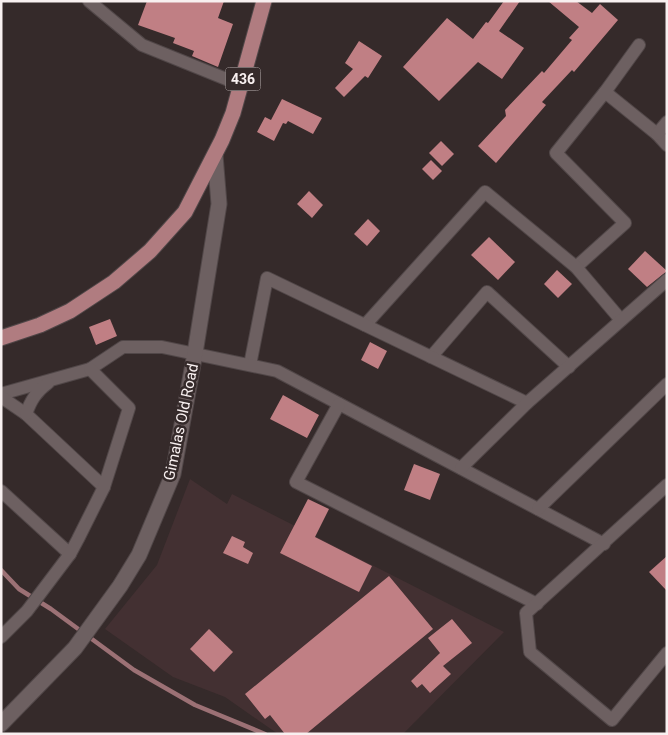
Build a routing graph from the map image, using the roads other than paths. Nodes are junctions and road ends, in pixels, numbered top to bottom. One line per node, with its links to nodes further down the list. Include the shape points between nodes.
1 (88, 1): 4 (street, via 142,45)
2 (264, 1): 4 (main road, 436)
3 (639, 45): 5 (street)
4 (241, 85): 9 (main road, 436)
5 (605, 92): 7 (street); 10 (street, via 556,153 626,223)
6 (667, 122): 7 (street)
7 (657, 134): 8 (street)
8 (667, 145)
9 (215, 155): 14 (main road, via 185,212 150,251 121,276 70,311); 15 (street, Gimalas Old Road / 436, via 219,204)
10 (576, 267): 12 (street); 13 (street, via 485,192)
11 (667, 280): 12 (street)
12 (621, 320): 18 (street)
13 (365, 325): 16 (street); 17 (street, via 267,278)
14 (1, 338)
15 (195, 354): 17 (street); 19 (street, via 162,347 122,347); 36 (street, Gimalas Old Road / 436, via 173,474 139,555 75,648)
16 (431, 357): 18 (street, via 487,292); 24 (street)
17 (250, 365): 23 (street, via 277,371)
18 (569, 367): 24 (street)
19 (90, 369): 20 (street); 28 (street, via 128,408)
20 (53, 379): 22 (street); 25 (street, via 34,395)
21 (667, 384): 30 (street)
22 (1, 396): 25 (street)
23 (339, 404): 26 (street); 33 (street, via 296,482)
24 (527, 404): 26 (street)
25 (26, 414): 28 (street)
26 (461, 468): 30 (street)
27 (667, 485): 31 (street)
28 (104, 487): 32 (street)
29 (1, 491): 32 (street)
30 (538, 509): 31 (street)
31 (604, 544): 33 (street)
32 (70, 554): 34 (street, via 27,611)
33 (537, 604): 35 (street, via 526,614 530,652 612,720)
34 (2, 633)
35 (667, 652)
36 (1, 724)

